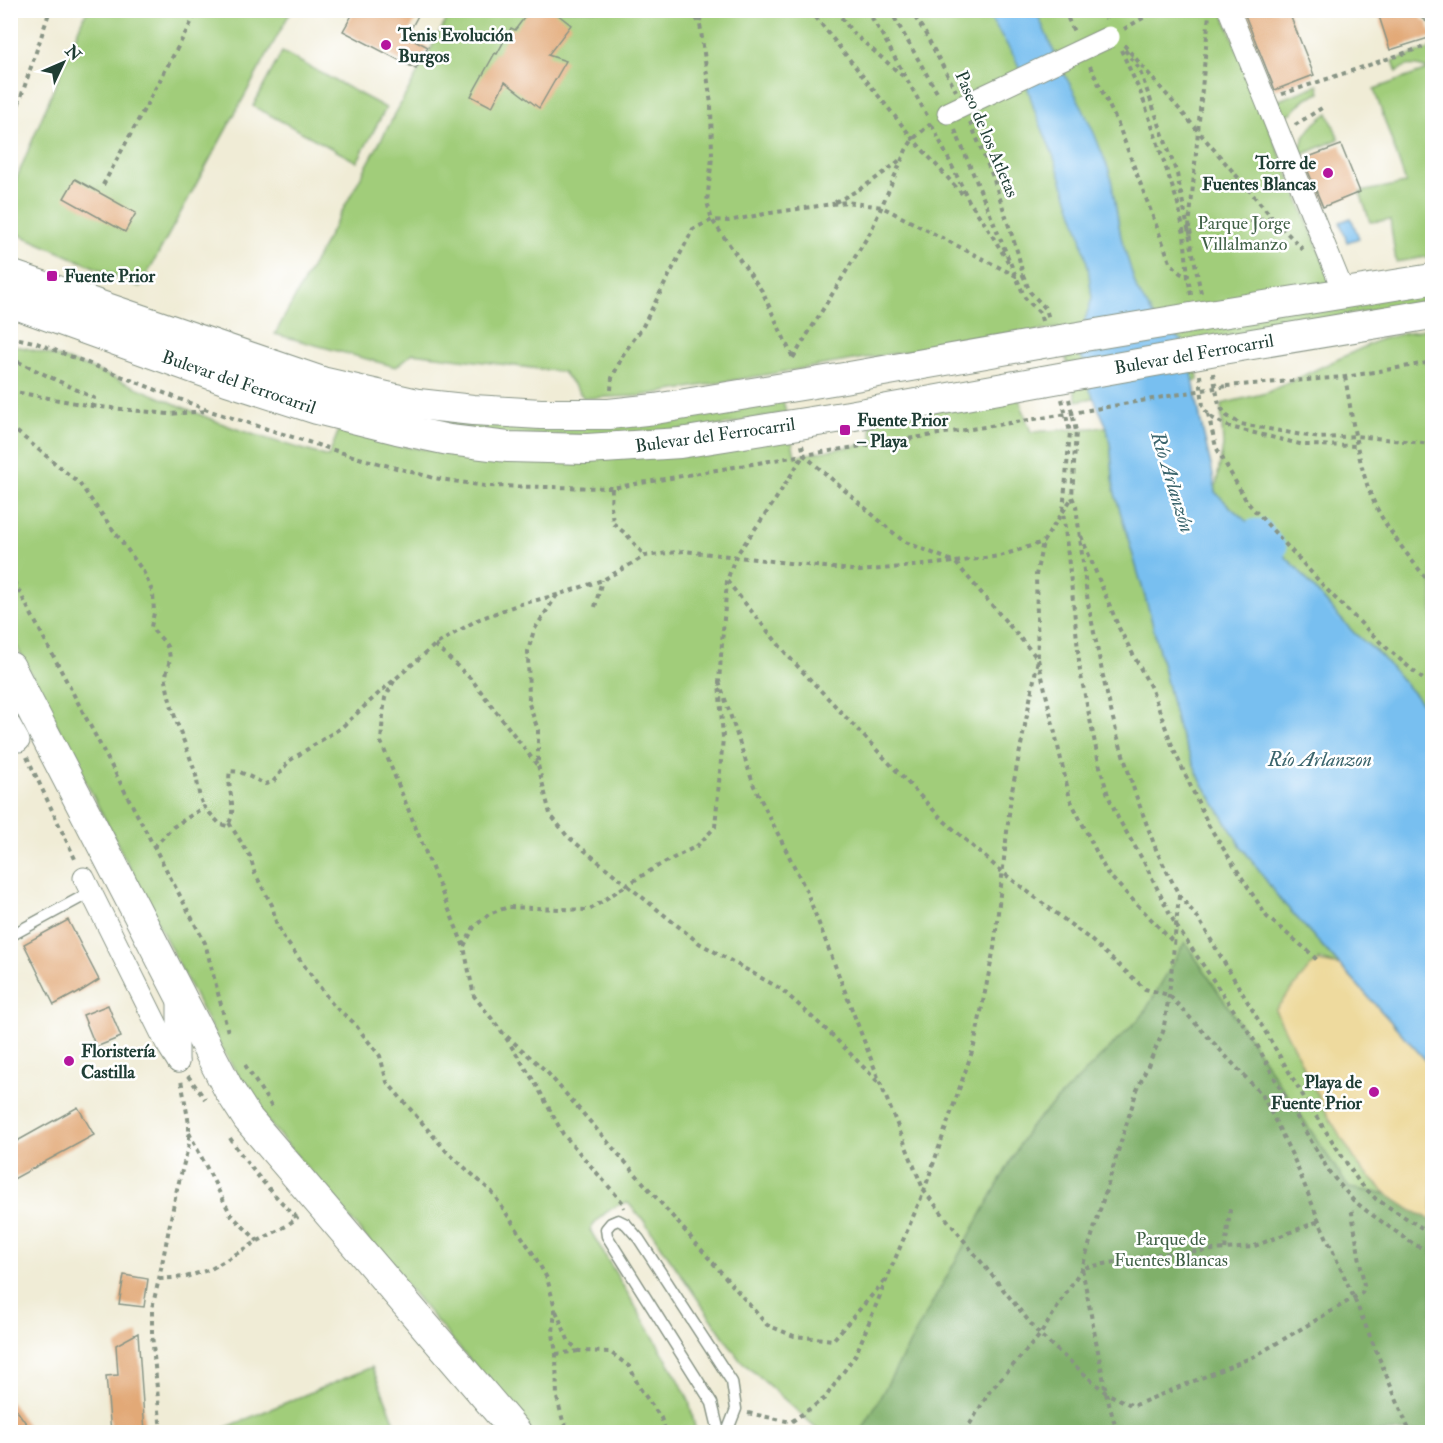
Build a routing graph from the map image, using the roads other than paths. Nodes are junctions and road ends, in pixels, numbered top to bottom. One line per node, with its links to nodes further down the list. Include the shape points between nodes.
1 (1229, 10): 6 (street)
2 (1111, 36): 3 (street, bridge)
3 (953, 111)
4 (10, 275): 6 (main road, Bulevar del Ferrocarril, bridge, via 322,382 418,405 541,414 655,409 838,379 1045,334 1202,308)
5 (1432, 279): 6 (main road, Bulevar del Ferrocarril)
6 (1344, 293)
7 (10, 302): 8 (main road, Bulevar del Ferrocarril, bridge, via 317,409 449,440 508,447 587,449 680,443 1056,387)
8 (1432, 314)
9 (10, 667): 12 (main road)
10 (88, 885): 11 (lane); 12 (street, via 178,1062)
11 (10, 936)
12 (178, 989): 13 (main road, via 248,1119)
13 (516, 1432)
14 (719, 1432): 15 (lane, via 712,1403 607,1236 606,1229 611,1223 618,1220 626,1224 639,1239 732,1382 736,1409)
15 (727, 1432)

